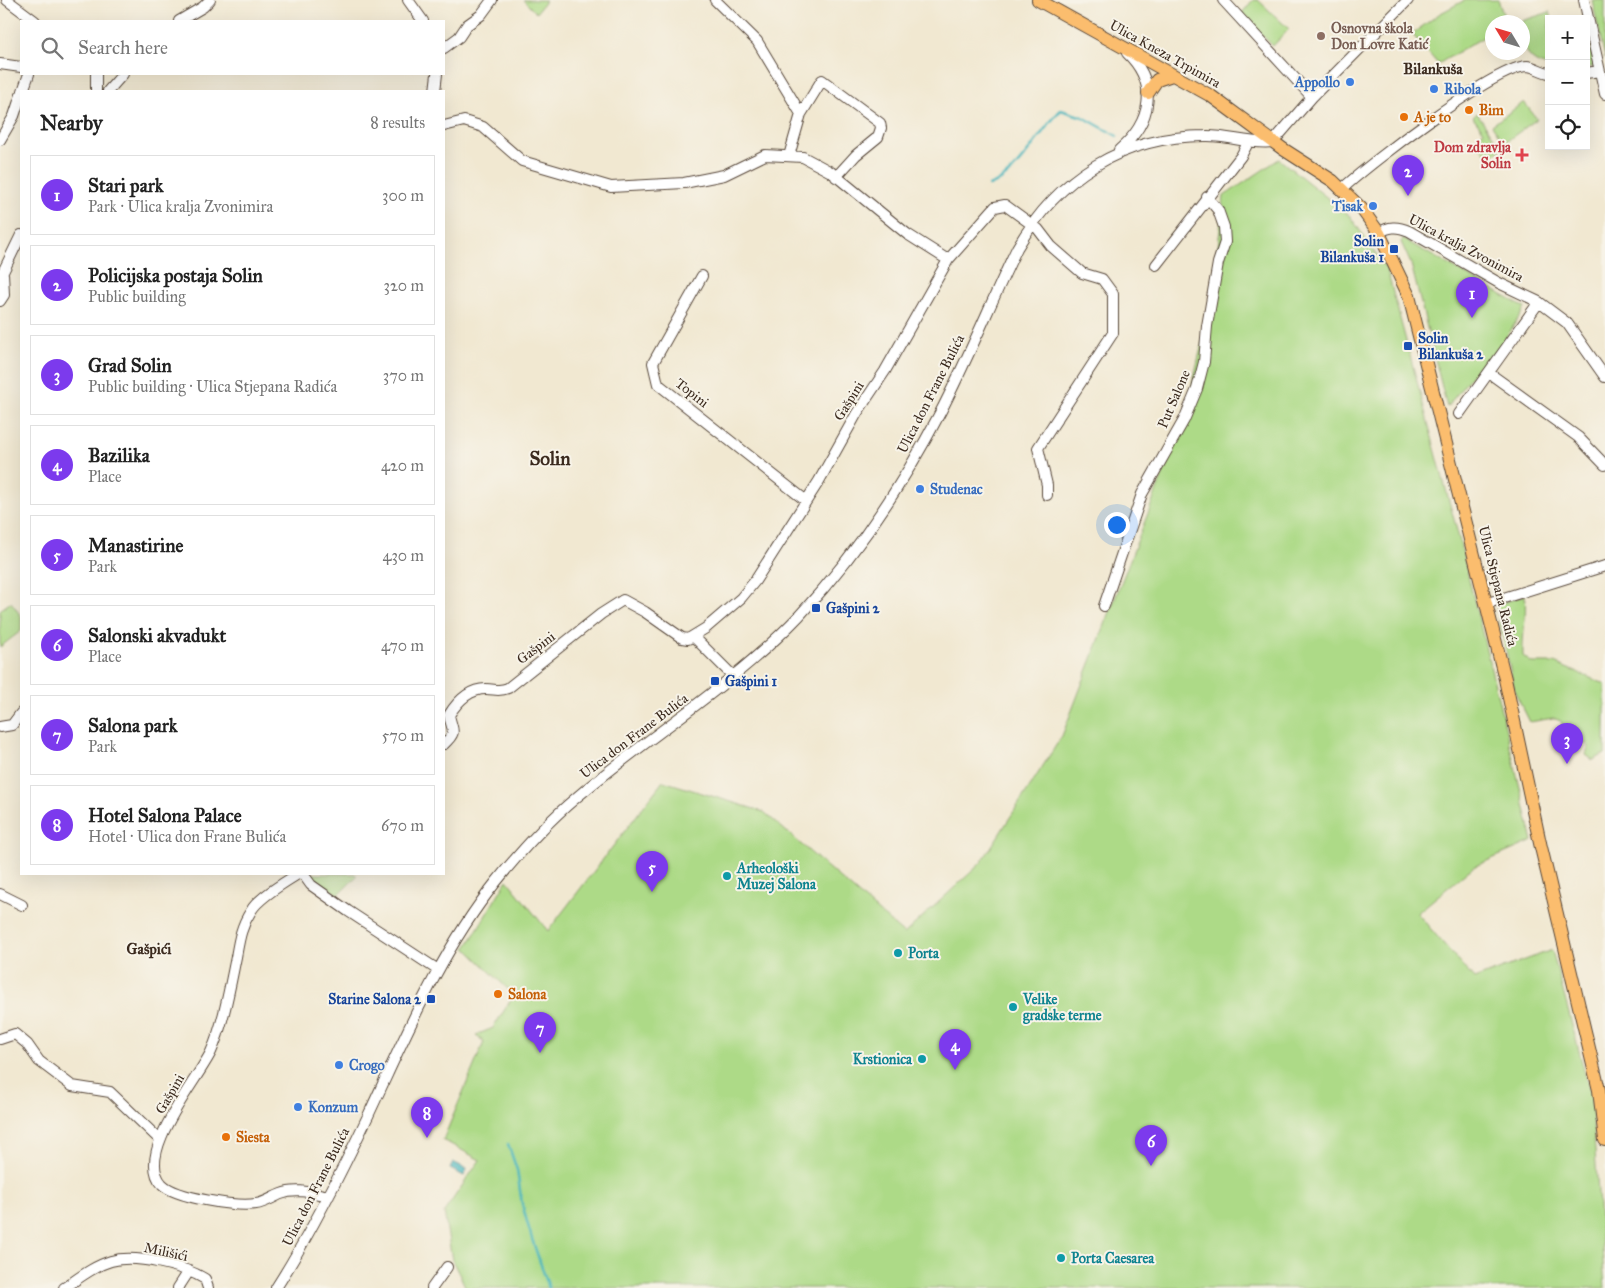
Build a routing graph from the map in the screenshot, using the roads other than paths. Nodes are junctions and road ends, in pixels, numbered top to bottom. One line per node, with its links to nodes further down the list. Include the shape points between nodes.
1 (7, 0): 10 (street)
2 (210, 0): 11 (street)
3 (408, 0): 12 (street)
4 (492, 0): 13 (street, via 481,15)
5 (715, 0): 33 (street, via 757,41)
6 (1038, 0): 14 (main road, Ulica Kneza Trpimira)
7 (1223, 0): 31 (street)
8 (1408, 0): 31 (street)
9 (1584, 0): 18 (street)
10 (34, 20)
11 (181, 20)
12 (422, 20)
13 (445, 47)
14 (1122, 48): 24 (main road, Ulica Kneza Trpimira); 29 (street, Ulica don Frane Bulića, via 1141,68)
15 (0, 64): 16 (street)
16 (20, 66)
17 (1545, 71): 41 (street, via 1527,66 1505,74 1441,113)
18 (1600, 71): 19 (street); 30 (street)
19 (1590, 72)
20 (29, 75): 25 (street)
21 (96, 75): 26 (street)
22 (122, 75): 27 (street)
23 (438, 75): 28 (street)
24 (1172, 75): 29 (main road, via 1157,80); 37 (main road, Ulica Kneza Trpimira, via 1211,96)
25 (23, 90)
26 (96, 90)
27 (109, 90)
28 (435, 90)
29 (1148, 93): 38 (street, Ulica don Frane Bulića, via 1143,121 1128,142)
30 (1605, 94)
31 (1312, 97): 37 (street)
32 (20, 98): 35 (street)
33 (801, 114): 39 (street); 40 (street, via 822,80 880,123 878,137)
34 (445, 126): 39 (street, via 464,122 483,127 522,161 612,187 684,183 724,175 765,155)
35 (0, 140)
36 (1249, 141): 37 (street, Ulica don Frane Bulića); 38 (street, Ulica don Frane Bulića, via 1223,136 1194,136 1150,142); 42 (street, via 1246,150)
37 (1273, 142): 41 (main road, Ulica Stjepana Radića)
38 (1115, 153): 43 (street, Ulica don Frane Bulića, via 1056,195)
39 (789, 156): 40 (street, via 802,156)
40 (836, 178): 46 (street, via 907,234)
41 (1342, 190): 44 (main road, Ulica Stjepana Radića, via 1361,208)
42 (1207, 197): 47 (street); 59 (street, Put Salone, via 1218,210 1226,242 1218,263 1202,371 1184,420 1142,494)
43 (1032, 223): 46 (street, Gašpini, via 1005,205 995,207); 55 (street, via 1051,246 1082,273 1102,279 1113,294 1113,332 1038,448); 61 (street, Ulica don Frane Bulića, via 939,414 906,474 853,552 798,617)
44 (1379, 233): 50 (street, Ulica kralja Zvonimira, via 1387,227 1409,231); 58 (main road, Ulica Stjepana Radića, via 1409,296)
45 (20, 237): 49 (street, via 3,272 4,295)
46 (948, 260): 56 (street, Gašpini)
47 (1156, 265)
48 (702, 276): 56 (street, Topini, via 653,363 658,384)
49 (0, 301)
50 (1539, 302): 51 (street); 52 (street, Ulica kralja Zvonimira, via 1575,331)
51 (1489, 373): 53 (street); 54 (street, via 1578,437)
52 (1605, 377)
53 (1459, 414)
54 (1605, 465)
55 (1047, 495)
56 (805, 500): 60 (street, Gašpini, via 741,598)
57 (1605, 566): 58 (street)
58 (1488, 603): 72 (main road, Ulica Stjepana Radića, via 1540,843)
59 (1104, 606)
60 (694, 637): 61 (street, Gašpini); 63 (street, Gašpini, via 682,638 623,600 508,688 499,692 478,689 456,703)
61 (733, 676): 70 (street, Ulica don Frane Bulića, via 577,797 548,824 494,885 458,934)
62 (20, 714): 64 (street, via 12,725)
63 (446, 716): 65 (street, Gašpini, via 454,729 453,736)
64 (0, 727)
65 (445, 743)
66 (297, 875): 74 (street, Gašpini, via 252,909 240,932 211,1052)
67 (304, 875): 70 (street, via 311,885)
68 (0, 894): 69 (street)
69 (22, 905)
70 (438, 970): 76 (street, Ulica don Frane Bulića)
71 (0, 1039): 74 (street, via 15,1034 39,1061 72,1086 110,1092)
72 (1599, 1090): 73 (main road); 75 (main road)
73 (1605, 1103)
74 (160, 1140): 76 (street, Gašpini, via 154,1162 156,1174 168,1189 190,1198 249,1204 262,1203 281,1193 297,1190)
75 (1605, 1140)
76 (329, 1196): 82 (street, Ulica don Frane Bulića)
77 (447, 1267): 83 (street)
78 (189, 1271): 79 (street, Milišići, via 124,1258 98,1266); 80 (street); 81 (street, Milišići, via 205,1279)
79 (64, 1288)
80 (178, 1288)
81 (208, 1288)
82 (276, 1288)
83 (432, 1288)

